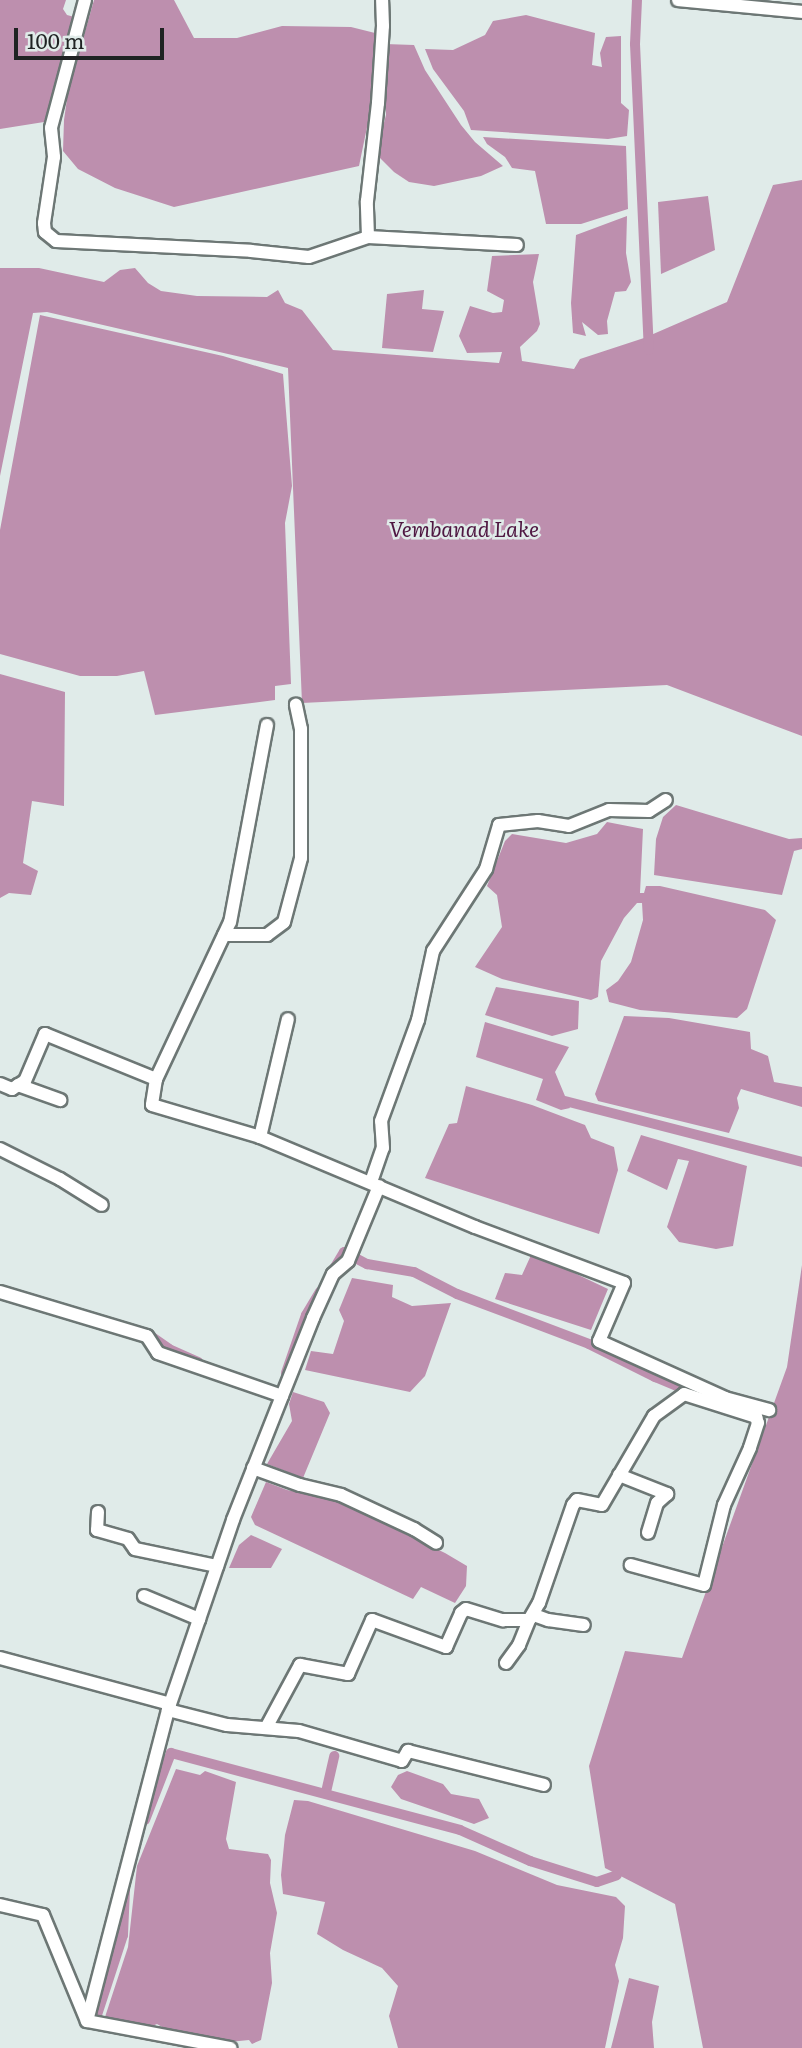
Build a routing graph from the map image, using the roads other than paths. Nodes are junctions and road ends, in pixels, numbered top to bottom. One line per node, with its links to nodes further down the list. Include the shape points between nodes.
1 (85, 0): 5 (street, via 51,128 54,157 45,232 56,241 309,257)
2 (382, 0): 5 (street)
3 (678, 0): 4 (street)
4 (798, 8)
5 (368, 237): 6 (street)
6 (517, 244)
7 (296, 705): 10 (street, via 301,729 301,858 284,922 267,934)
8 (267, 725): 10 (street)
9 (666, 800): 18 (street, via 649,811 609,810 569,826 538,821 499,825 486,869 433,951 418,1020 381,1121 383,1148)
10 (225, 935): 12 (street)
11 (288, 1019): 16 (street)
12 (156, 1079): 14 (street, via 45,1034 25,1081); 16 (street, via 152,1105)
13 (0, 1084): 14 (street)
14 (18, 1085): 15 (street)
15 (60, 1100)
16 (260, 1137): 18 (street)
17 (0, 1149): 19 (street)
18 (375, 1184): 21 (street, via 624,1283 599,1341); 22 (street, via 351,1254 333,1274)
19 (102, 1205)
20 (0, 1292): 22 (street, via 146,1336 158,1353)
21 (679, 1377): 23 (street); 24 (street, via 725,1398)
22 (282, 1396): 25 (street)
23 (668, 1405): 26 (street, via 654,1416); 30 (street, via 684,1394 756,1417 758,1423 724,1505 704,1584)
24 (769, 1410)
25 (253, 1468): 29 (street, via 341,1495); 31 (street)
26 (619, 1475): 28 (street, via 667,1494 657,1503); 33 (street, via 602,1504 581,1497)
27 (99, 1512): 31 (street, via 97,1530 128,1539 135,1549)
28 (649, 1533)
29 (436, 1543)
30 (631, 1565)
31 (217, 1566): 34 (street)
32 (144, 1596): 34 (street)
33 (532, 1618): 35 (street); 37 (street); 39 (street, via 503,1620 466,1609 446,1647 372,1620 348,1674 300,1665)
34 (199, 1619): 38 (street)
35 (584, 1625)
36 (0, 1658): 38 (street)
37 (506, 1663)
38 (169, 1707): 39 (street, via 227,1725); 42 (street)
39 (265, 1728): 40 (street, via 299,1731 402,1761 408,1751)
40 (544, 1785)
41 (0, 1905): 42 (street, via 43,1915)
42 (87, 2021): 43 (street)
43 (154, 2041): 44 (street)
44 (230, 2048)

